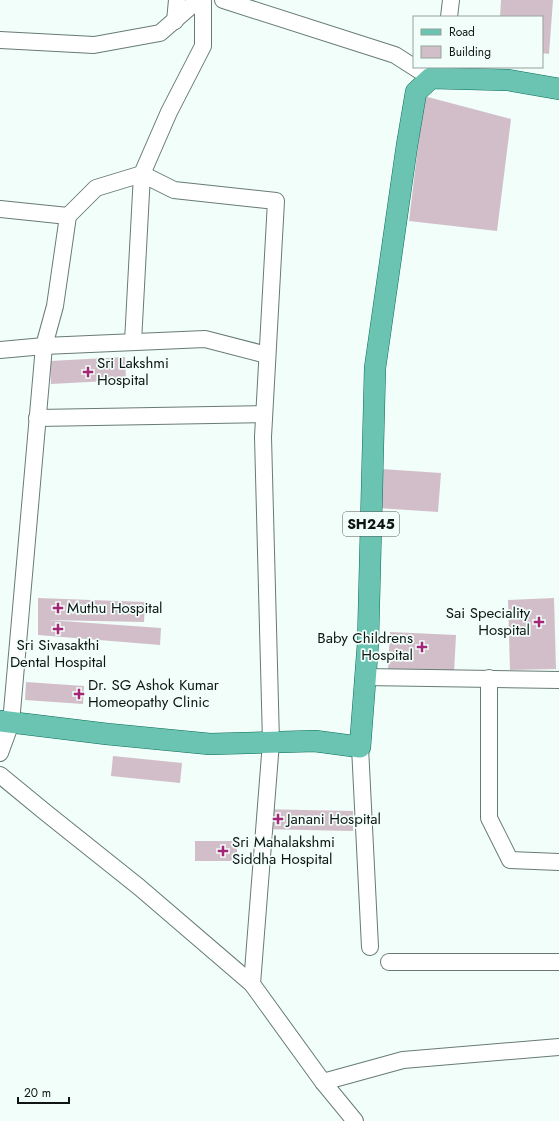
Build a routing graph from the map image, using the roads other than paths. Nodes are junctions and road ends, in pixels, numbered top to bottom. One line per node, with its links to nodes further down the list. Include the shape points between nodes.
1 (177, 0): 7 (street)
2 (198, 0): 7 (street)
3 (204, 0): 13 (street, via 203,46 169,112)
4 (223, 0): 9 (street, via 395,55)
5 (451, 0): 6 (street)
6 (449, 16)
7 (175, 21): 8 (street, via 160,33 94,45)
8 (0, 40)
9 (413, 64)
10 (422, 68): 11 (street)
11 (432, 73): 12 (main road, via 508,80); 22 (main road, SH245, via 416,92 375,368)
12 (559, 89)
13 (142, 174): 15 (street, via 96,188); 16 (street); 19 (street, via 174,190 276,201)
14 (0, 209): 15 (street)
15 (68, 216): 17 (street, via 55,306)
16 (133, 342): 17 (street); 19 (street, via 205,339)
17 (44, 346): 18 (street); 21 (street)
18 (0, 350)
19 (267, 355): 20 (street)
20 (264, 414): 21 (street); 26 (street)
21 (37, 418): 25 (street)
22 (365, 677): 23 (street); 27 (main road, SH245)
23 (489, 678): 24 (street); 30 (street, via 489,818 510,860)
24 (559, 680)
25 (5, 722): 26 (main road, via 210,744); 28 (street)
26 (271, 742): 27 (main road, via 315,741); 34 (street)
27 (360, 747): 31 (street)
28 (0, 753)
29 (0, 775): 34 (street, via 139,887)
30 (559, 862)
31 (370, 947)
32 (389, 962): 33 (street)
33 (559, 962)
34 (252, 984): 36 (street)
35 (559, 1047): 36 (street, via 403,1060)
36 (323, 1082): 37 (street)
37 (356, 1121)

